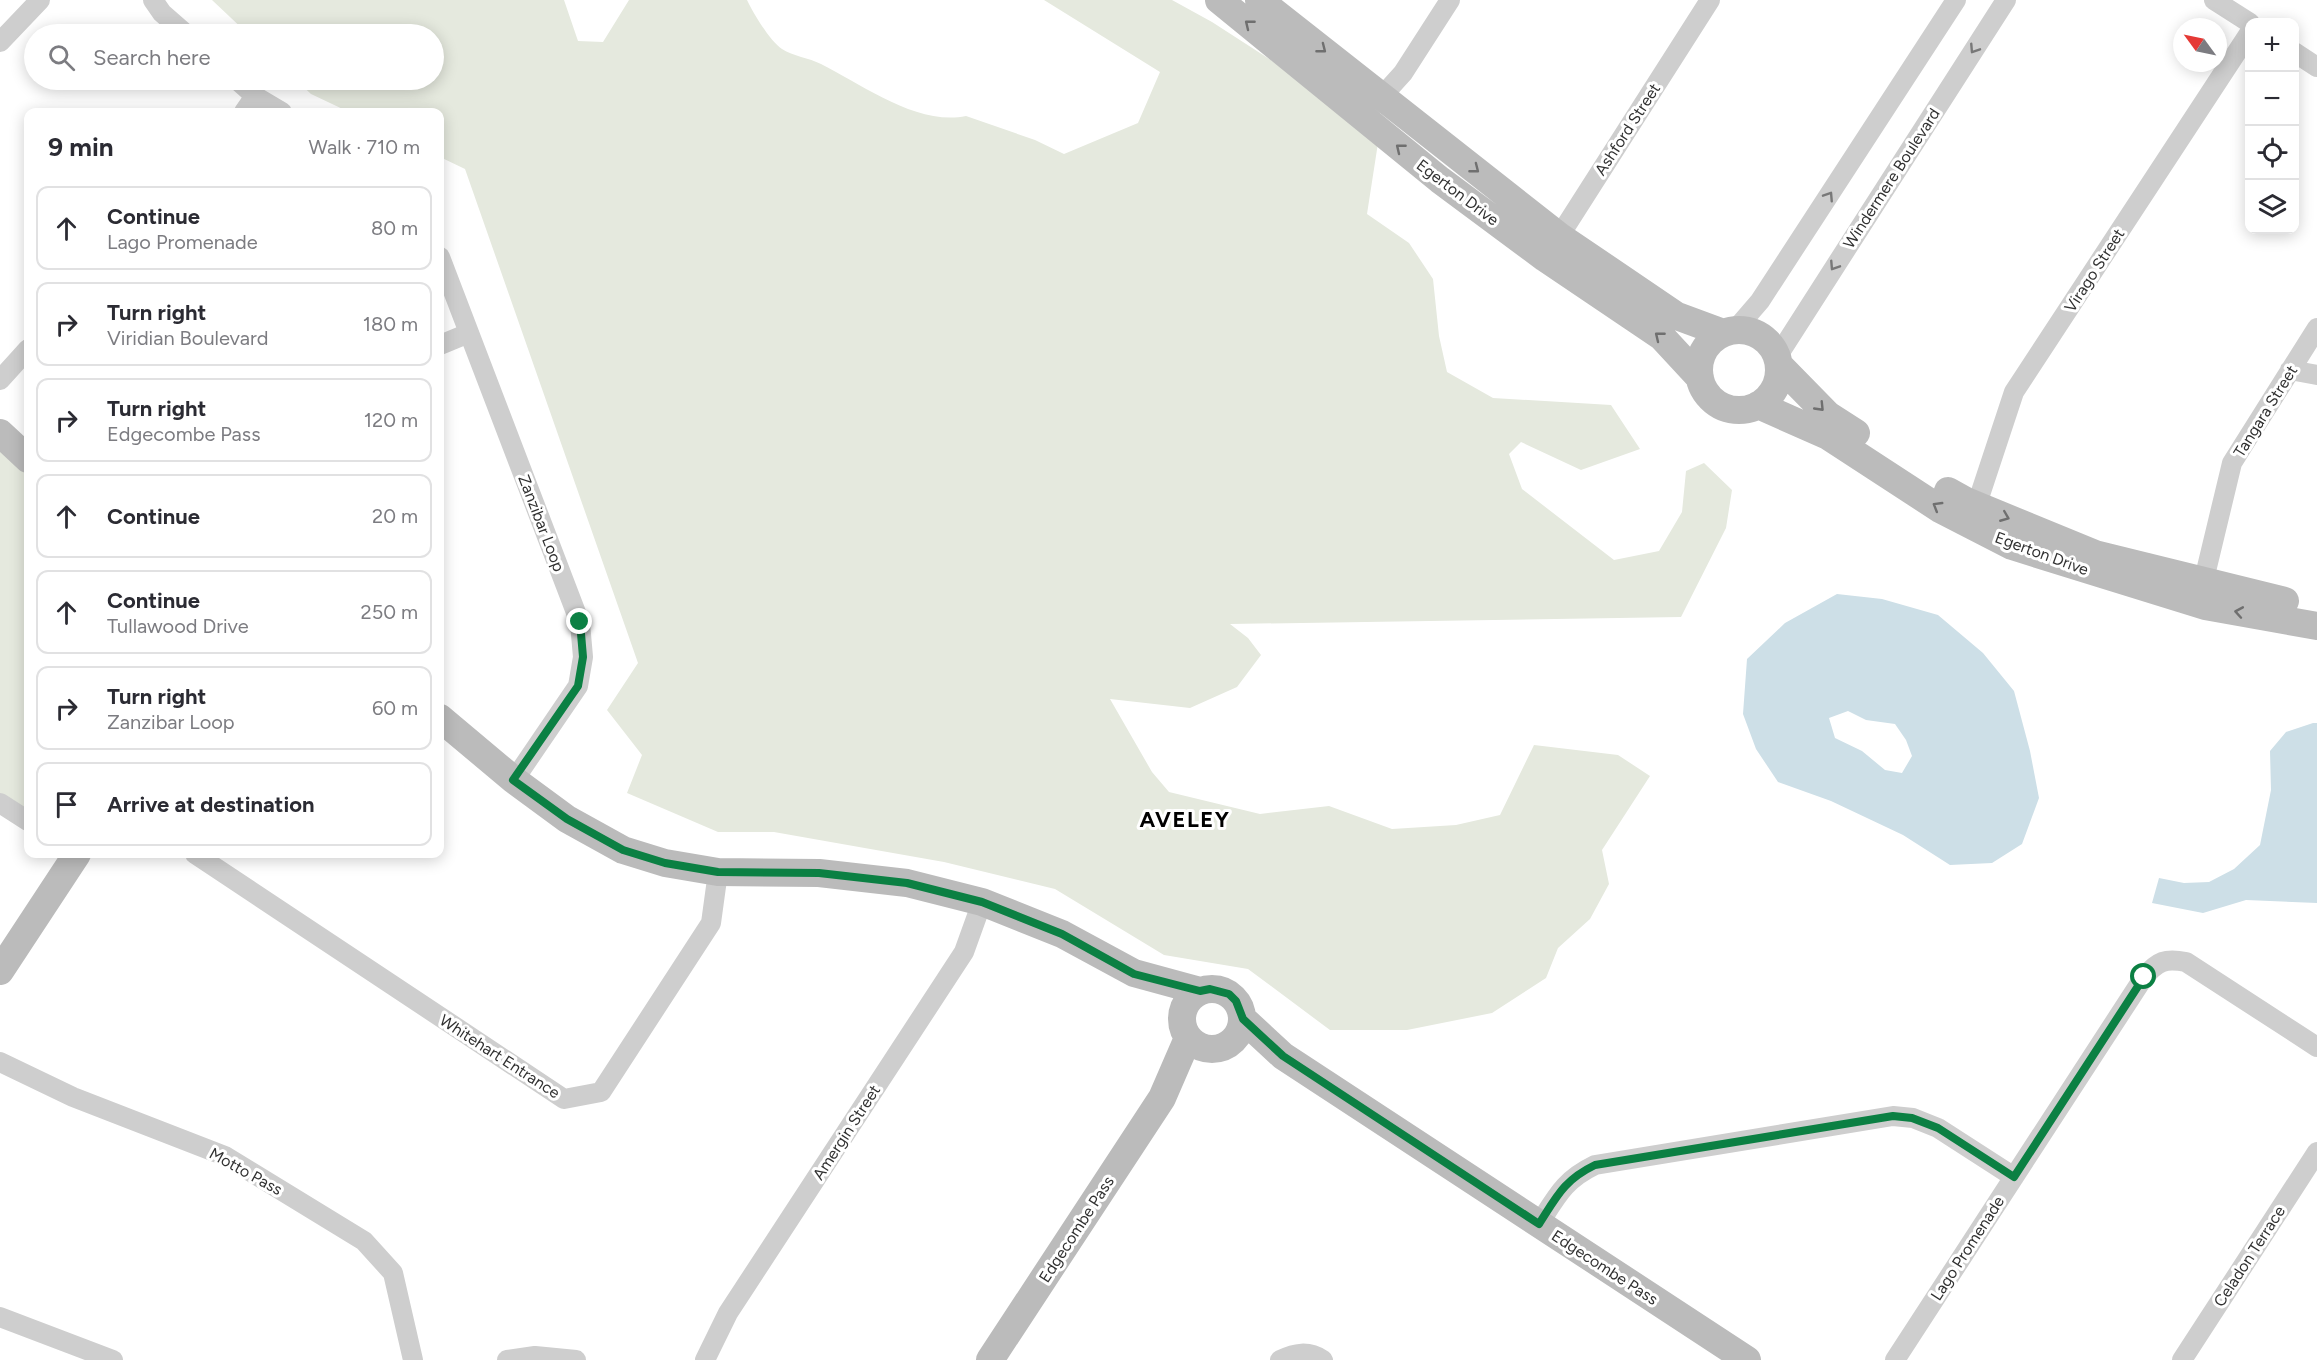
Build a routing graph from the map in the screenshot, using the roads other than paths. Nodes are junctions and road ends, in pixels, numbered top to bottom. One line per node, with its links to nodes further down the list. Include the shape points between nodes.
1 (40, 0): 13 (street)
2 (153, 0): 11 (street)
3 (1219, 0): 21 (street, Egerton Drive, one-way to 3)
4 (1259, 0): 18 (street, Egerton Drive, one-way to 18)
5 (1450, 0): 18 (street, via 1402,73)
6 (1710, 0): 22 (street, Ashford Street)
7 (1956, 0): 25 (street, one-way to 7, via 1760,301)
8 (2006, 0): 29 (street, Windermere Boulevard, one-way to 29)
9 (2214, 0): 10 (street)
10 (2245, 20)
11 (175, 24)
12 (2245, 40): 37 (street, Virago Street, via 2014,392)
13 (0, 42)
14 (2299, 55): 15 (street)
15 (2317, 67)
16 (248, 90): 17 (street)
17 (255, 96): 19 (street); 20 (street)
18 (1382, 96): 21 (street); 22 (street, Egerton Drive, one-way to 22)
19 (247, 108)
20 (275, 108)
21 (1362, 117): 22 (street, Egerton Drive, one-way to 21, via 1440,180)
22 (1552, 247): 25 (street, Egerton Drive, via 1677,316); 32 (street, Egerton Drive, one-way to 22, via 1662,338)
23 (444, 267): 26 (street, Zanzibar Loop)
24 (2317, 328): 30 (street, Tangara Street)
25 (1729, 332): 29 (street, via 1746,330 1765,339); 32 (street, via 1712,341 1704,352)
26 (469, 333): 27 (street); 42 (street, Zanzibar Loop, via 580,622 583,657 578,686)
27 (444, 343)
28 (24, 353): 33 (street)
29 (1778, 361): 34 (street, via 1775,388); 37 (street, Egerton Drive, one-way to 37, via 1828,415)
30 (2290, 370): 31 (street); 38 (street, Tangara Street, via 2232,463)
31 (2317, 375)
32 (1700, 378): 34 (street, via 1712,399 1722,406 1740,409)
33 (0, 380)
34 (1758, 405): 37 (street, Egerton Drive, one-way to 34, via 1940,509 1828,436)
35 (0, 433): 36 (street)
36 (24, 455)
37 (1974, 515): 38 (street, Egerton Drive, via 2012,546)
38 (2200, 593): 39 (street, Egerton Drive, via 2264,597); 40 (street, Egerton Drive, one-way to 38)
39 (2317, 607)
40 (2317, 626)
41 (444, 721): 42 (street)
42 (513, 780): 47 (street, via 567,819 623,850 665,863)
43 (0, 803): 44 (street)
44 (24, 818)
45 (74, 858): 49 (street)
46 (201, 858): 47 (street, Whitehart Entrance, via 564,1099 601,1092 711,923)
47 (718, 872): 48 (street, via 819,873 907,883)
48 (982, 902): 50 (street, via 1062,934); 63 (street, Amergin Street, via 964,952 728,1313)
49 (0, 972)
50 (1134, 974): 51 (street); 52 (street)
51 (1200, 991): 52 (street, via 1187,1002); 52 (street, via 1210,989 1229,994 1236,1001)
52 (1211, 1034): 57 (street, Edgecombe Pass, via 1283,1056); 64 (street, Edgecombe Pass, via 1162,1098)
53 (2317, 1047): 56 (street, Lago Promenade, via 2186,962 2171,959 2156,964)
54 (0, 1062): 60 (street, Motto Pass, via 73,1097 225,1156 364,1241 393,1273)
55 (2317, 1152): 69 (street, Celadon Terrace)
56 (2014, 1177): 57 (street, via 1938,1128 1893,1116 1595,1165 1575,1174); 68 (street, Lago Promenade)
57 (1539, 1224): 67 (street, Edgecombe Pass)
58 (0, 1317): 59 (street)
59 (113, 1360)
60 (412, 1360)
61 (507, 1360): 62 (street, via 535,1356)
62 (576, 1360)
63 (705, 1360)
64 (990, 1360)
65 (1280, 1360): 66 (street, via 1296,1352)
66 (1323, 1360)
67 (1747, 1360)
68 (1895, 1360)
69 (2182, 1360)

